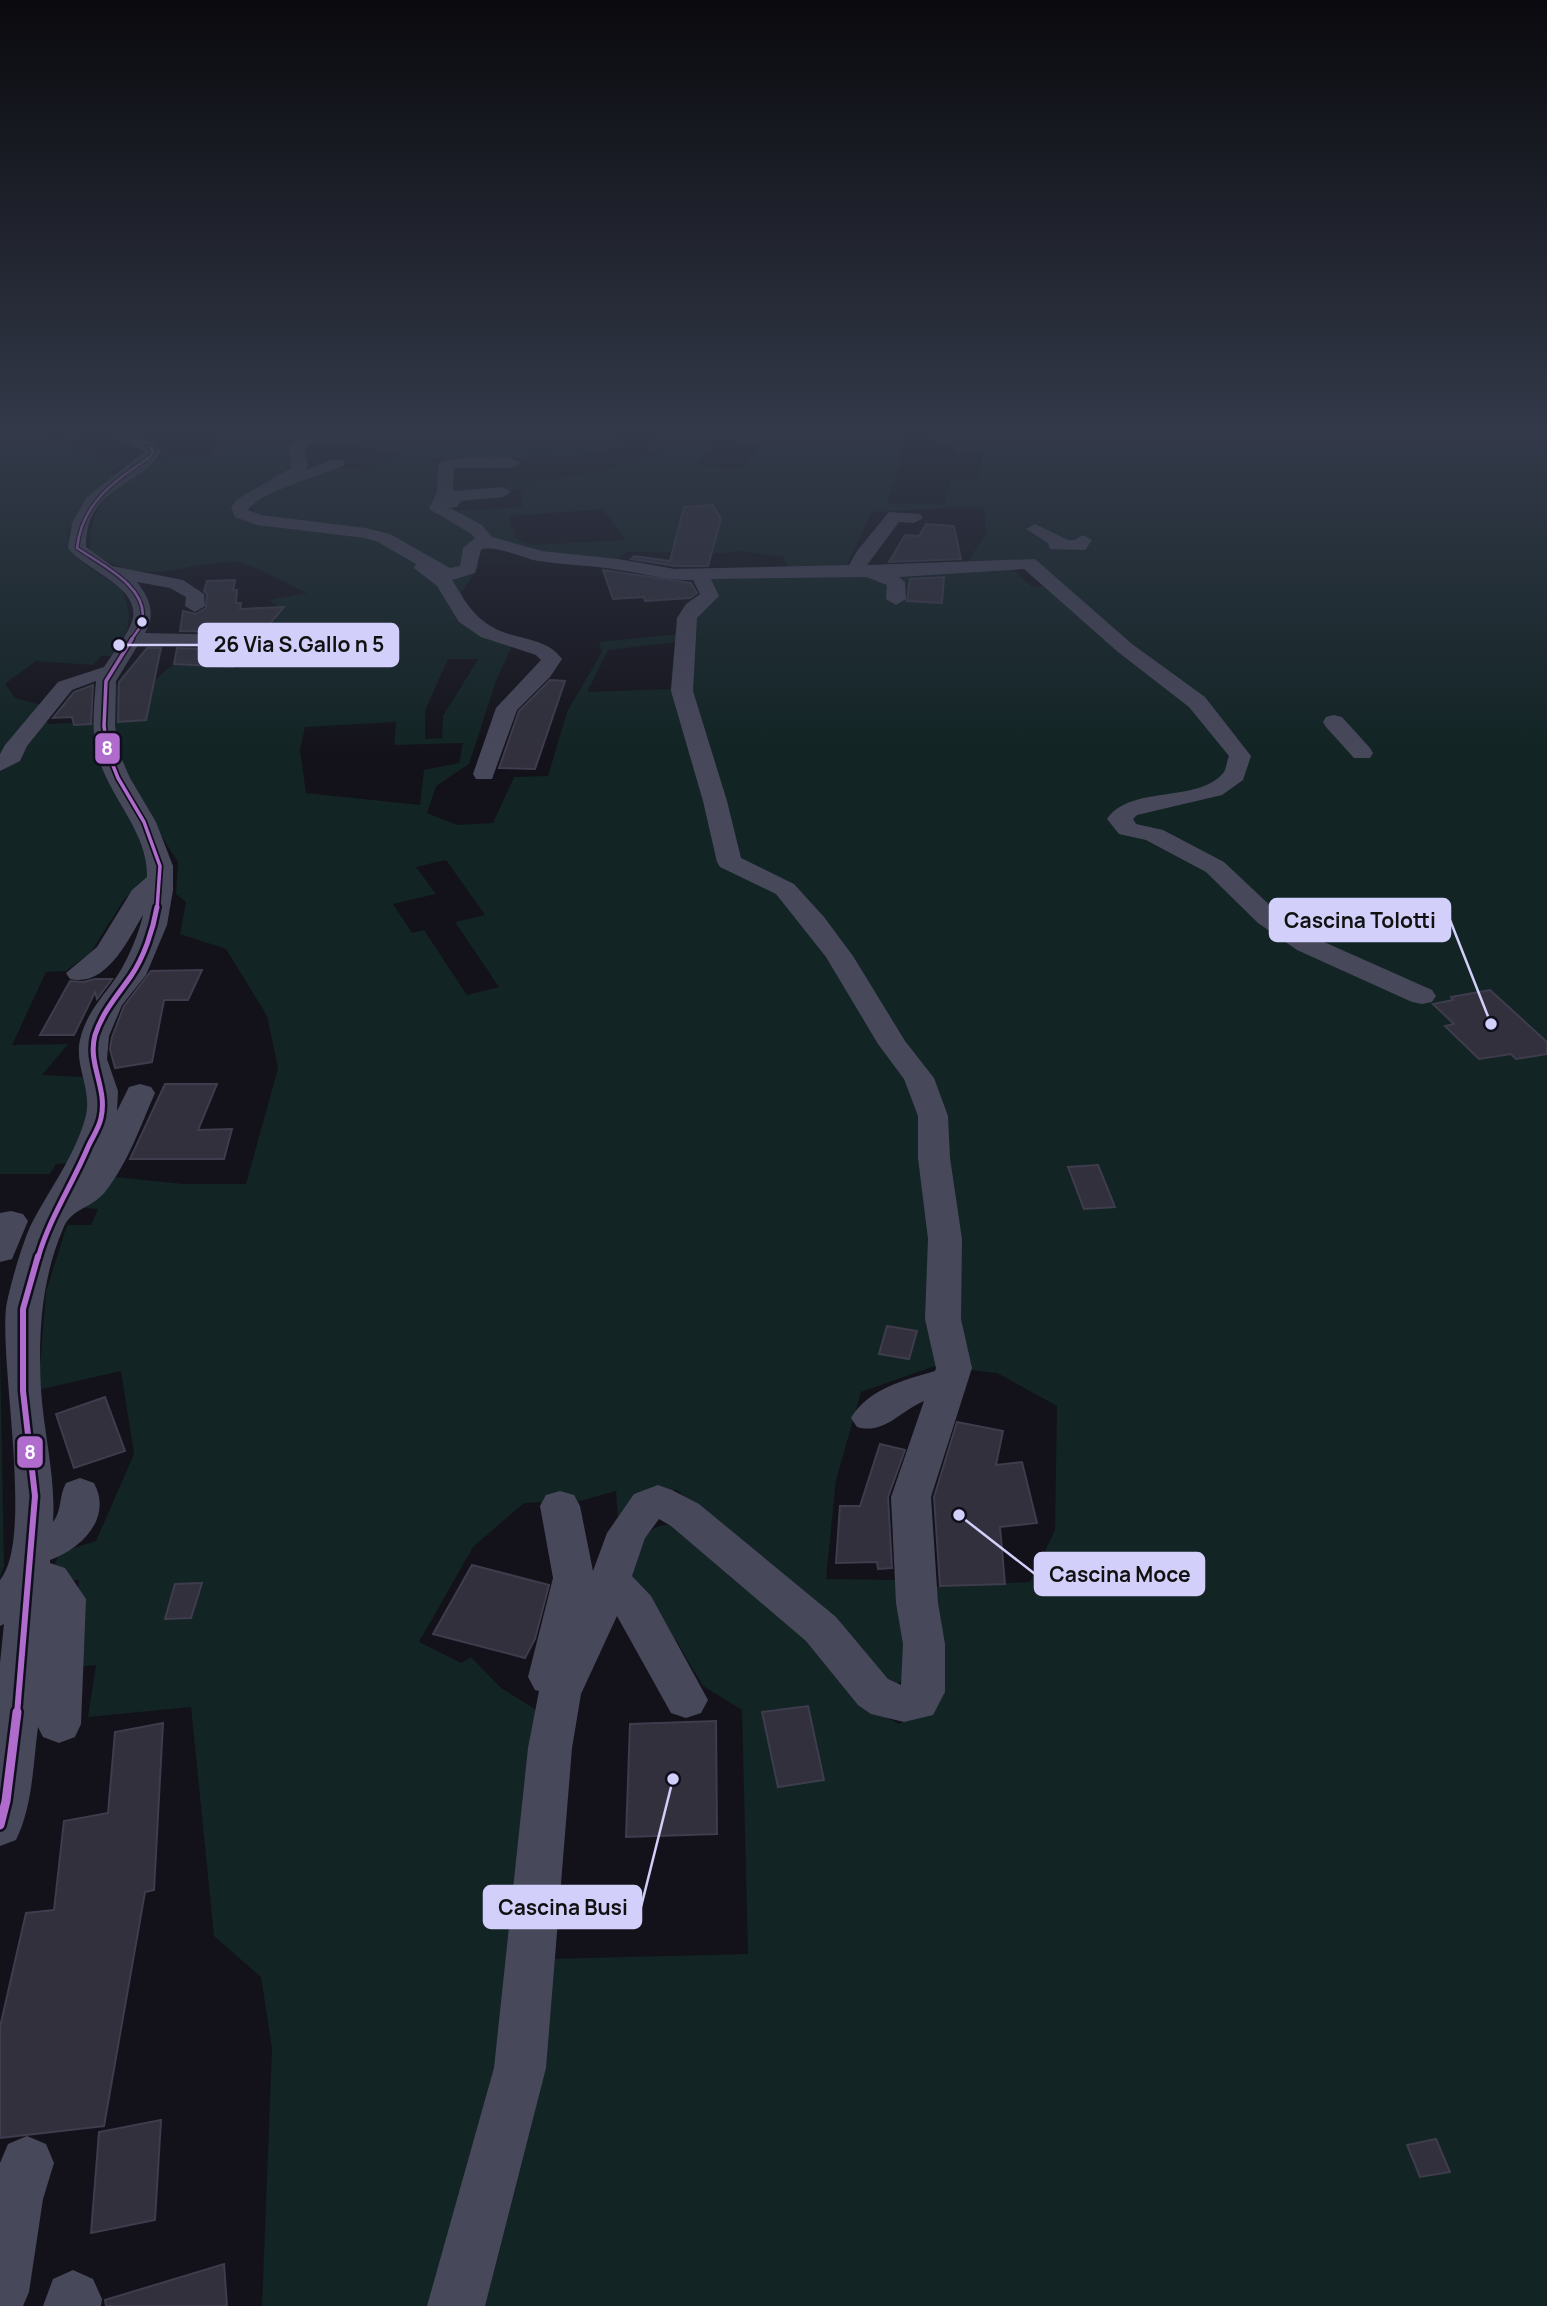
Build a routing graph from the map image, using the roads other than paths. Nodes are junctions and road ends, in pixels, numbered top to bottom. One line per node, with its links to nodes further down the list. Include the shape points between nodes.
1 (79, 542): 9 (street, via 78,548)
2 (390, 542): 7 (street)
3 (487, 542): 10 (street, via 472,548); 11 (street, via 542,556 618,564 660,574)
4 (889, 542): 8 (street)
5 (1056, 542): 6 (street)
6 (1079, 547)
7 (413, 557): 10 (street, via 439,572); 12 (street)
8 (862, 566): 11 (street); 13 (street, via 896,582); 25 (street, via 942,570 1029,563 1125,648 1197,702 1240,756 1235,775 1214,790 1129,810 1119,819 1128,829 1154,835 1215,867 1267,917 1306,944)
9 (107, 570): 14 (street, via 176,584 195,594); 16 (street, via 131,586 141,604 142,622)
10 (465, 572): 12 (street)
11 (700, 575): 29 (street, via 710,596 687,618 682,691 729,862 785,888 815,923 919,1078 933,1116 945,1240 943,1320 954,1368)
12 (447, 586): 21 (street, via 466,618 488,633 543,651 552,659 507,708)
13 (896, 599)
14 (195, 606)
15 (232, 641): 16 (street)
16 (134, 645): 17 (street)
17 (108, 676): 20 (street, via 90,676 65,686 12,756); 22 (street, via 103,694 108,753 144,822 160,866)
18 (1334, 722): 19 (street)
19 (1362, 754)
20 (0, 764)
21 (484, 774)
22 (160, 885): 23 (street, via 174,904 169,939); 24 (street, via 141,895 108,952); 26 (street, via 154,925 132,975 109,1003 95,1036 92,1059)
23 (158, 964)
24 (80, 973)
25 (1422, 996)
26 (101, 1085): 27 (street, via 101,1118 74,1180); 27 (street, via 149,1085 90,1190)
27 (57, 1206): 28 (street, via 23,1309)
28 (12, 1321): 33 (street, via 35,1496)
29 (951, 1379): 30 (street, via 907,1392); 34 (street, via 911,1497 924,1644 923,1692 916,1702 886,1701 873,1692 821,1629 685,1515 659,1500 648,1504 626,1533)
30 (870, 1418)
31 (80, 1493): 33 (street, via 80,1514 71,1532)
32 (560, 1506): 36 (street, via 574,1578 548,1684)
33 (30, 1563): 35 (street); 38 (street, via 65,1599); 39 (street, via 17,1718)
34 (610, 1580): 36 (street); 37 (street, via 636,1608)
35 (0, 1609)
36 (559, 1694): 42 (street, via 520,2068)
37 (686, 1700)
38 (59, 1724)
39 (0, 1825)
40 (27, 2163): 41 (street, via 15,2199)
41 (0, 2292)
42 (456, 2306)

